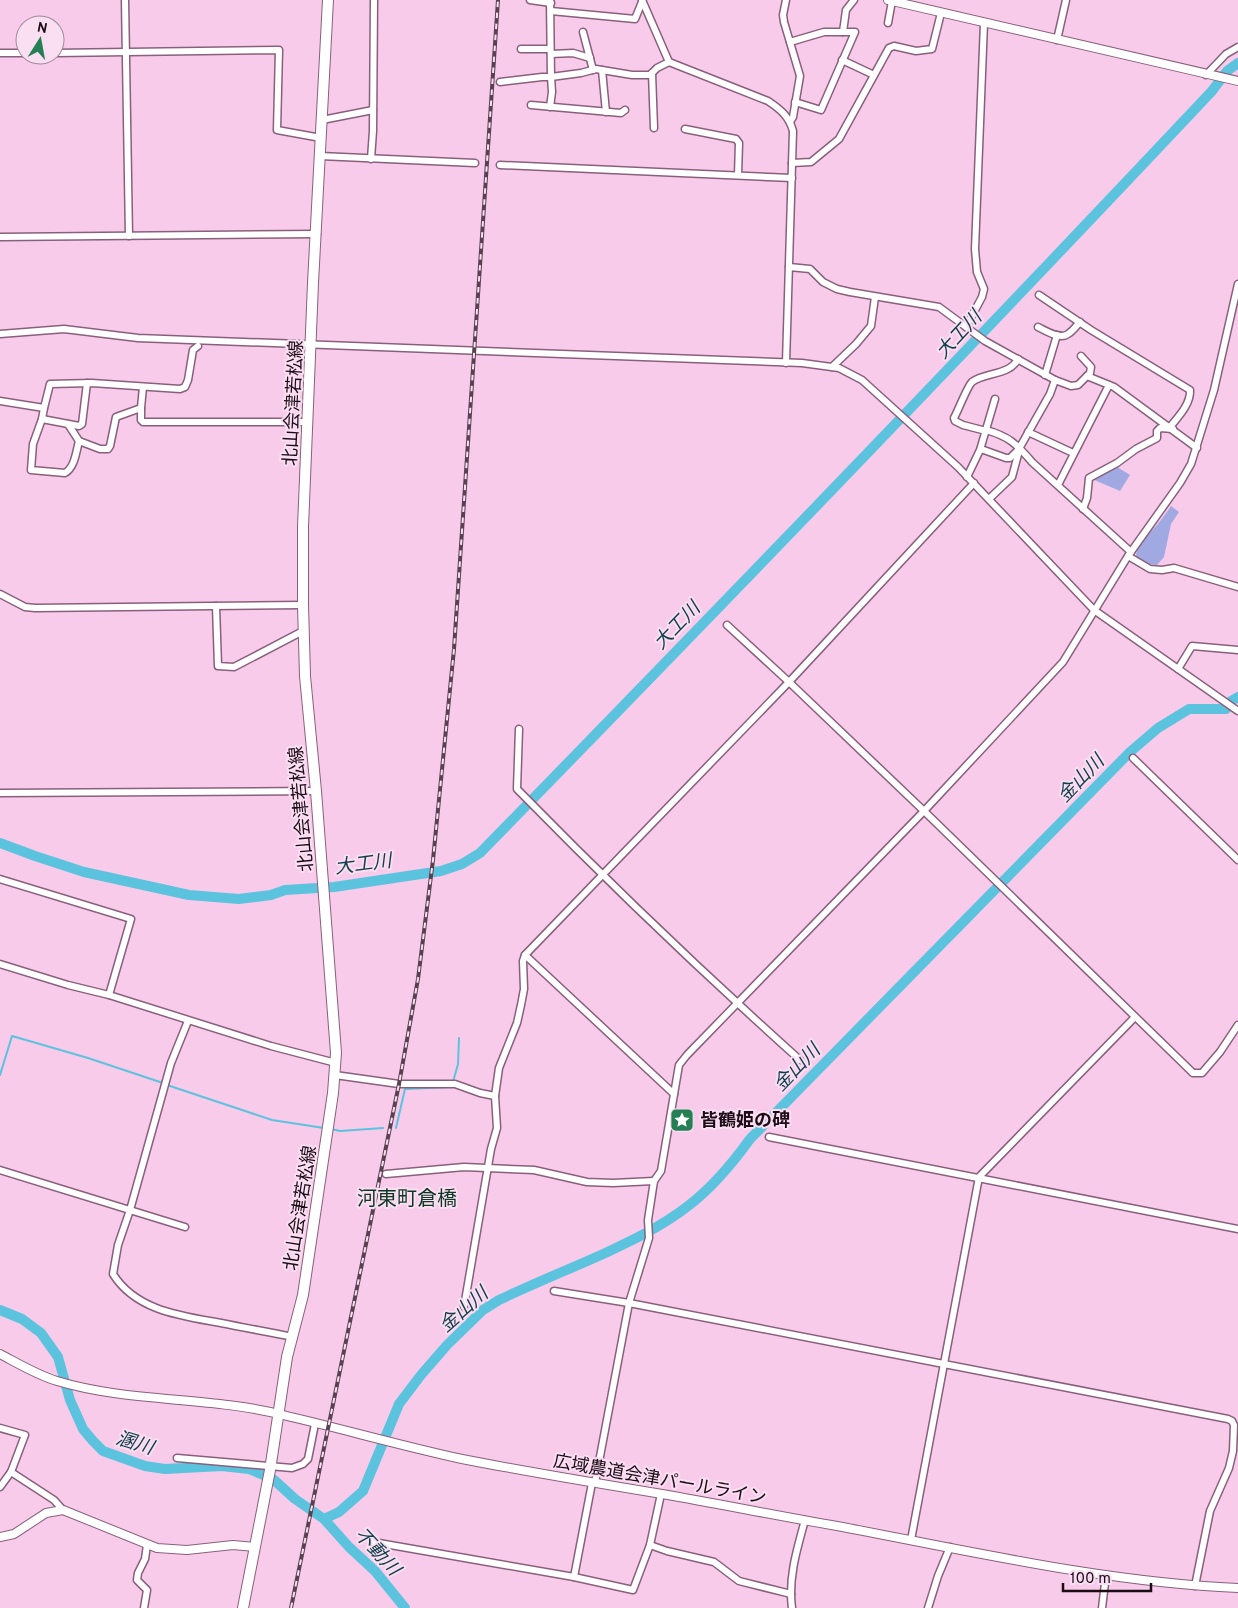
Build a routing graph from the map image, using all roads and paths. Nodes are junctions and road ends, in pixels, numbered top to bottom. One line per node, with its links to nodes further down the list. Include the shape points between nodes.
1 (126, 0): 26 (street)
2 (328, 0): 44 (main road, 北山会津若松線)
3 (374, 0): 41 (street)
4 (530, 0): 9 (street)
5 (786, 0): 19 (street, via 783,15)
6 (854, 0): 17 (street, via 846,10)
7 (890, 0): 11 (street); 14 (street)
8 (1066, 0): 18 (street)
9 (550, 1): 12 (street)
10 (642, 1): 12 (street, via 635,19); 29 (street)
11 (913, 3): 13 (street)
12 (551, 11): 22 (street)
13 (941, 13): 15 (street); 33 (street, via 932,49 916,51 891,46)
14 (888, 23)
15 (984, 23): 18 (street); 64 (street, via 975,249 977,272 984,290)
16 (583, 32): 27 (street)
17 (843, 32): 19 (street, via 824,32); 28 (street, via 855,32)
18 (1057, 40): 34 (street)
19 (790, 42): 38 (street, via 800,76)
20 (1238, 47): 34 (street, via 1226,54)
21 (521, 50): 22 (street)
22 (550, 52): 27 (street); 35 (street)
23 (0, 53): 24 (street)
24 (15, 53)
25 (65, 53): 26 (street)
26 (126, 53): 48 (street, via 279,50 277,130); 57 (street)
27 (590, 58): 30 (street)
28 (842, 60): 33 (street); 38 (street, via 821,110)
29 (669, 62): 32 (street); 45 (street, via 768,101)
30 (593, 70): 31 (street); 35 (street)
31 (602, 70): 32 (street, via 632,75); 43 (street)
32 (652, 73): 46 (street)
33 (874, 75): 52 (street, via 839,139 812,162)
34 (1206, 75): 36 (street)
35 (551, 77): 37 (street); 40 (street)
36 (1238, 81)
37 (500, 82)
38 (796, 102): 45 (street)
39 (531, 105): 40 (street)
40 (550, 107): 43 (street)
41 (373, 110): 44 (street); 50 (street)
42 (625, 110): 43 (street, via 621,113)
43 (606, 112)
44 (322, 120): 48 (main road, 北山会津若松線)
45 (790, 122): 52 (street, via 793,131)
46 (654, 128)
47 (685, 129): 54 (street, via 736,139 739,143)
48 (321, 138): 49 (main road, 北山会津若松線)
49 (320, 156): 50 (street); 56 (main road, 北山会津若松線)
50 (371, 159): 51 (street)
51 (475, 163)
52 (792, 163): 55 (street)
53 (500, 165): 54 (street)
54 (738, 175): 55 (street)
55 (792, 178): 59 (street)
56 (317, 234): 57 (street); 68 (main road, 北山会津若松線)
57 (129, 236): 58 (street)
58 (0, 237)
59 (789, 267): 62 (street, via 810,269 829,285); 72 (street)
60 (1238, 284): 92 (street)
61 (1040, 295): 63 (street)
62 (876, 297): 64 (street, via 939,307); 73 (street, via 871,326)
63 (1080, 322): 67 (street, via 1068,334); 87 (street, via 1190,390 1188,402)
64 (966, 327): 71 (street)
65 (1038, 327): 67 (street)
66 (0, 334): 68 (street, via 64,330 138,338)
67 (1057, 335): 74 (street)
68 (312, 344): 72 (street); 85 (main road, 北山会津若松線)
69 (198, 346): 79 (street, via 193,350 185,387)
70 (1081, 356): 75 (street, via 1090,367)
71 (1018, 359): 74 (street); 88 (street, via 1011,368 968,386 955,421)
72 (786, 363): 73 (street)
73 (832, 367): 95 (street, via 862,380)
74 (1046, 375): 76 (street)
75 (1087, 376): 76 (street, via 1075,386); 78 (street)
76 (1055, 380): 89 (street)
77 (87, 383): 79 (street); 82 (street, via 50,384); 86 (street, via 82,424)
78 (1108, 385): 87 (street, via 1114,386); 94 (street)
79 (144, 387): 83 (street)
80 (995, 399): 88 (street)
81 (0, 401): 82 (street)
82 (44, 408): 84 (street)
83 (141, 408): 85 (street, via 141,420 149,424); 90 (street, via 116,417 108,449)
84 (42, 419): 86 (street); 90 (street, via 33,444 32,472 69,471 75,460)
85 (308, 422): 103 (main road, 北山会津若松線)
86 (68, 424): 90 (street)
87 (1171, 428): 92 (street); 99 (street, via 1158,429 1157,438 1090,478)
88 (986, 430): 91 (street, via 998,433); 93 (street)
89 (1028, 432): 91 (street); 94 (street)
90 (78, 441)
91 (1020, 447): 93 (street, via 1010,458); 97 (street); 98 (street, via 1012,477)
92 (1197, 448): 100 (street, via 1180,483)
93 (980, 449): 95 (street)
94 (1073, 453): 97 (street)
95 (967, 477): 96 (street)
96 (974, 483): 98 (street); 110 (street)
97 (1058, 485): 99 (street)
98 (989, 499): 105 (street)
99 (1083, 508): 100 (street)
100 (1129, 554): 101 (street, via 1150,569 1174,568); 105 (street)
101 (1238, 587)
102 (0, 594): 104 (street, via 25,608)
103 (302, 605): 104 (street); 107 (main road, 北山会津若松線)
104 (216, 606): 107 (street, via 218,666 234,667)
105 (1094, 610): 109 (street); 116 (street, via 1064,662)
106 (727, 625): 110 (street)
107 (303, 631): 114 (main road, 北山会津若松線)
108 (1238, 650): 109 (street, via 1192,646)
109 (1178, 669): 111 (street)
110 (789, 682): 116 (street); 118 (street)
111 (1237, 710)
112 (519, 730): 118 (street, via 517,789)
113 (1133, 758): 117 (street)
114 (316, 791): 115 (street); 128 (main road, 北山会津若松線)
115 (0, 793)
116 (924, 811): 123 (street); 124 (street)
117 (1238, 860)
118 (602, 876): 120 (street); 123 (street)
119 (0, 879): 122 (street, via 131,919)
120 (525, 955): 130 (street); 131 (street, via 524,989 517,1023 499,1068)
121 (0, 964): 122 (street)
122 (109, 995): 125 (street)
123 (736, 1003): 127 (street); 130 (street, via 683,1059)
124 (1136, 1017): 126 (street, via 1198,1074 1220,1052); 136 (street)
125 (188, 1021): 128 (street); 138 (street, via 170,1063)
126 (1238, 1026)
127 (800, 1060)
128 (336, 1063): 129 (main road, 北山会津若松線)
129 (336, 1076): 131 (street, via 399,1084 452,1084); 144 (main road, 北山会津若松線, via 303,1295)
130 (674, 1094): 137 (street, via 661,1171)
131 (495, 1096): 133 (street, via 497,1128)
132 (769, 1137): 136 (street)
133 (488, 1168): 135 (street); 137 (street, via 534,1170 587,1182); 143 (street)
134 (0, 1170): 138 (street)
135 (386, 1174)
136 (979, 1178): 140 (street); 146 (street)
137 (654, 1181): 142 (street, via 648,1238)
138 (130, 1210): 139 (street); 144 (street, via 118,1245 113,1274 124,1288 147,1304 173,1314)
139 (185, 1227)
140 (1238, 1230)
141 (554, 1291): 142 (street)
142 (630, 1302): 146 (street); 154 (street)
143 (464, 1307)
144 (293, 1336): 147 (main road, 北山会津若松線)
145 (0, 1354): 147 (street, 広域農道会津パールライン, via 58,1381 80,1387 236,1405)
146 (944, 1364): 159 (street); 167 (street, via 1232,1421 1233,1451 1210,1511)
147 (278, 1414): 148 (street, 広域農道会津パールライン); 151 (main road, 北山会津若松線)
148 (315, 1424): 151 (street, via 308,1459 303,1464 292,1468); 154 (street, 広域農道会津パールライン, via 394,1444)
149 (0, 1428): 152 (street, via 25,1435)
150 (177, 1458): 151 (street)
151 (270, 1468): 163 (main road, 北山会津若松線)
152 (11, 1472): 153 (street); 156 (street, via 54,1500)
153 (1, 1482)
154 (594, 1483): 155 (street, 広域農道会津パールライン); 166 (street)
155 (661, 1494): 157 (street, 広域農道会津パールライン); 162 (street)
156 (63, 1510): 158 (street, via 46,1513 14,1534); 161 (street)
157 (805, 1520): 159 (street, 広域農道会津パールライン); 169 (street)
158 (0, 1537)
159 (911, 1540): 164 (street, 広域農道会津パールライン)
160 (373, 1542): 166 (street)
161 (147, 1545): 163 (street, via 169,1550 233,1545); 171 (street, via 146,1559 137,1580 147,1590)
162 (650, 1545): 166 (street, via 633,1590); 169 (street, via 714,1562 739,1581)
163 (255, 1547): 172 (main road, 北山会津若松線)
164 (950, 1547): 165 (street, 広域農道会津パールライン); 173 (street)
165 (1106, 1575): 167 (street, 広域農道会津パールライン); 174 (street)
166 (574, 1577)
167 (1195, 1586): 168 (street, 広域農道会津パールライン)
168 (1238, 1588)
169 (791, 1594): 170 (street)
170 (792, 1607)
171 (144, 1608)
172 (242, 1608)
173 (928, 1608)
174 (1102, 1608)

